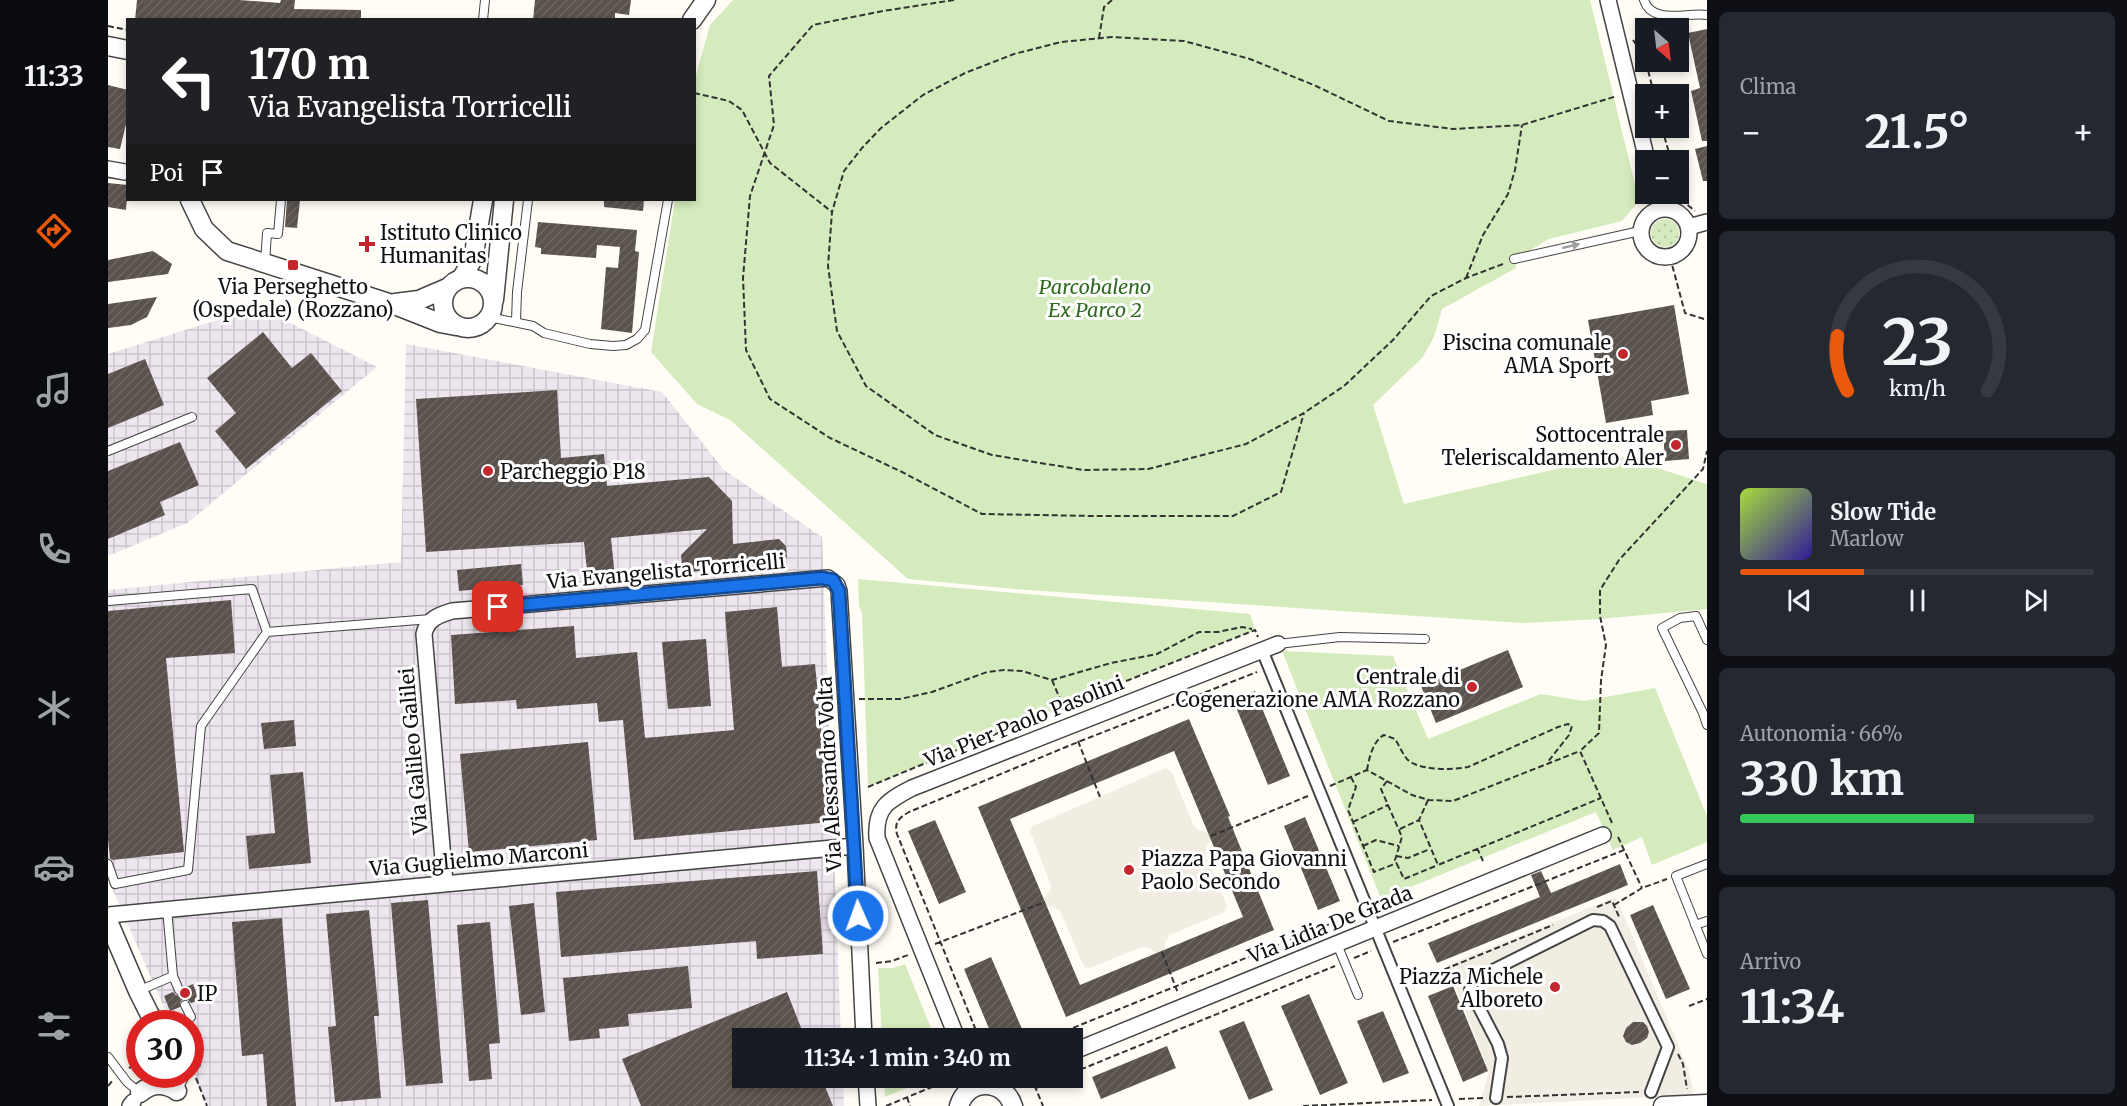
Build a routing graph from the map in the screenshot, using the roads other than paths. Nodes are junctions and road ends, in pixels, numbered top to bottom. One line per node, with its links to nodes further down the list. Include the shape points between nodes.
1 (485, 0): 6 (lane)
2 (706, 0): 7 (street)
3 (1608, 0): 10 (street)
4 (1644, 0): 5 (lane, via 1650,11 1658,15)
5 (1707, 15)
6 (483, 18)
7 (693, 18)
8 (108, 46): 9 (street)
9 (126, 50)
10 (1645, 150)
11 (108, 169): 12 (street)
12 (125, 172)
13 (190, 201): 25 (street, via 213,240 227,251)
14 (281, 201): 25 (lane, via 279,234 267,233)
15 (483, 201): 26 (street, via 473,258)
16 (504, 201): 28 (street)
17 (528, 201): 29 (lane)
18 (668, 201): 29 (lane, via 645,330 638,339 626,345 590,344 544,333)
19 (1655, 204): 23 (street)
20 (1663, 204): 22 (street, via 1686,219)
21 (1703, 218): 22 (street)
22 (1689, 226): 23 (street, via 1688,242 1670,257 1648,251)
23 (1640, 231): 24 (lane, one-way to 23)
24 (1514, 259)
25 (265, 264): 27 (street)
26 (454, 283): 27 (street, via 418,300); 28 (street, via 470,278 483,282 489,289); 30 (street, via 443,304)
27 (392, 304): 30 (street)
28 (491, 310): 29 (lane); 30 (street, via 482,324 474,328)
29 (516, 321)
30 (456, 326)
31 (192, 417): 32 (lane)
32 (108, 452)
33 (833, 580): 35 (street, Via Evangelista Torricelli, via 452,611); 43 (street, Via Alessandro Volta, via 839,591)
34 (108, 601): 36 (lane, via 252,589)
35 (433, 619): 36 (lane); 46 (street, Via Galileo Galilei, via 424,634)
36 (267, 632): 44 (lane, via 201,726 188,870 115,884)
37 (1425, 639): 39 (lane, Via Pier Paolo Pasolini, via 1340,637)
38 (1707, 640): 41 (lane, via 1696,616 1680,618 1662,628)
39 (1278, 644): 40 (street, Via Pier Paolo Pasolini)
40 (1262, 650): 52 (street); 63 (street, Via Pier Paolo Pasolini, via 912,788 884,806 878,815 877,838)
41 (1707, 725)
42 (1611, 833): 52 (street, Via Lidia De Grada)
43 (855, 846): 46 (street, Via Guglielmo Marconi); 62 (street, Via Alessandro Volta)
44 (108, 864)
45 (1707, 864): 51 (lane, via 1676,876)
46 (445, 883): 47 (street, Via Guglielmo Marconi)
47 (167, 909): 48 (street, Via Guglielmo Marconi); 55 (lane)
48 (108, 915)
49 (108, 921): 57 (street)
50 (1707, 921): 51 (lane)
51 (1695, 925): 54 (lane)
52 (1376, 928): 53 (street, Via Lidia De Grada); 79 (street)
53 (1337, 944): 58 (lane); 64 (street, Via Lidia De Grada)
54 (1707, 954)
55 (172, 976): 56 (lane); 57 (lane)
56 (178, 990)
57 (138, 991): 60 (street)
58 (1358, 995)
59 (185, 1005): 61 (lane)
60 (147, 1010)
61 (188, 1010)
62 (863, 1028)
63 (953, 1028)
64 (1083, 1047)
65 (108, 1057): 74 (lane, via 128,1082)
66 (143, 1088): 74 (street)
67 (866, 1088): 78 (street)
68 (972, 1088): 77 (street)
69 (1000, 1088): 75 (street)
70 (1018, 1088): 75 (street)
71 (1651, 1092): 73 (street, via 1668,1047 1610,926 1593,920 1473,982 1470,990 1502,1058)
72 (182, 1098): 74 (street, via 168,1086 156,1085 148,1087)
73 (1496, 1098)
74 (134, 1102)
75 (1012, 1104)
76 (1707, 1104): 80 (street)
77 (959, 1105)
78 (867, 1106)
79 (1448, 1106)
80 (1663, 1106)

